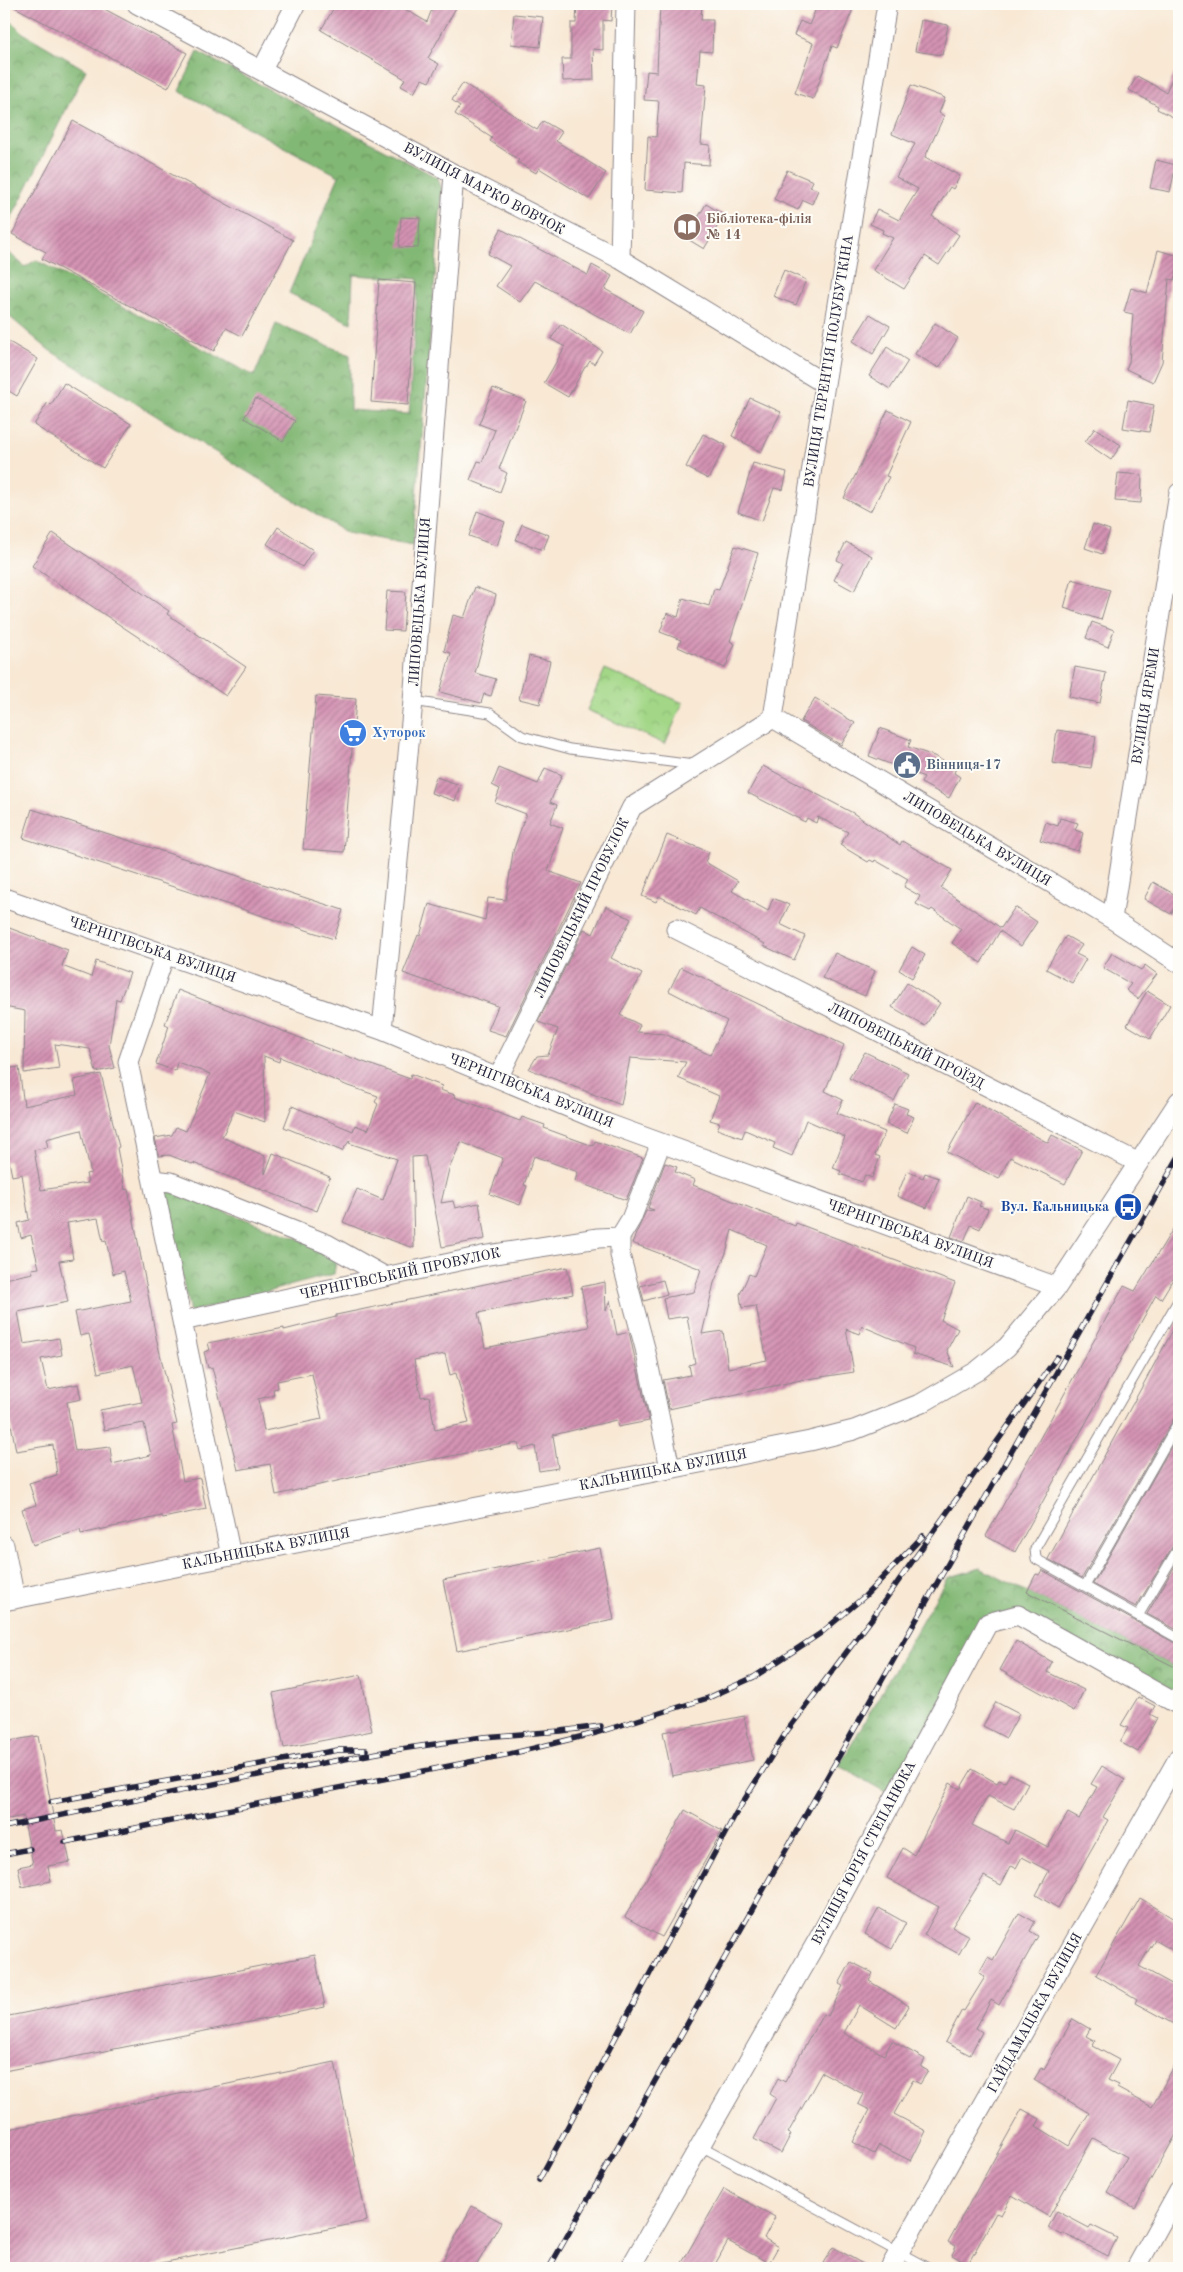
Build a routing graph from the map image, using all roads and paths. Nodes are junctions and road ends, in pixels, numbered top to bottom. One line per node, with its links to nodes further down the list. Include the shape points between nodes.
1 (137, 4): 5 (street, ВУЛИЦЯ МАРКО ВОВЧОК)
2 (296, 4): 5 (street)
3 (626, 4): 7 (street)
4 (887, 4): 8 (street, ВУЛИЦЯ ТЕРЕНТІЯ ПОЛУБУТКІНА)
5 (262, 70): 6 (street, ВУЛИЦЯ МАРКО ВОВЧОК)
6 (454, 174): 7 (street, ВУЛИЦЯ МАРКО ВОВЧОК); 10 (street, ЛИПОВЕЦЬКА ВУЛИЦЯ)
7 (620, 259): 8 (street, ВУЛИЦЯ МАРКО ВОВЧОК)
8 (824, 384): 11 (street, ВУЛИЦЯ ТЕРЕНТІЯ ПОЛУБУТКІНА)
9 (1179, 493): 14 (street, ВУЛИЦЯ ЯРЕМИ)
10 (413, 701): 12 (lane, via 490,713 522,736 570,749); 18 (street, ЛИПОВЕЦЬКА ВУЛИЦЯ)
11 (773, 718): 12 (street, ЛИПОВЕЦЬКИЙ ПРОВУЛОК); 14 (street, ЛИПОВЕЦЬКА ВУЛИЦЯ)
12 (698, 766): 19 (street, ЛИПОВЕЦЬКИЙ ПРОВУЛОК, via 632,807)
13 (4, 898): 16 (street, ЧЕРНІГІВСЬКА ВУЛИЦЯ)
14 (1112, 919): 17 (street, ЛИПОВЕЦЬКА ВУЛИЦЯ)
15 (676, 929): 22 (street, ЛИПОВЕЦЬКИЙ ПРОЇЗД)
16 (165, 954): 18 (street, ЧЕРНІГІВСЬКА ВУЛИЦЯ); 23 (street, via 128,1062)
17 (1179, 963)
18 (382, 1030): 19 (street, ЧЕРНІГІВСЬКА ВУЛИЦЯ)
19 (498, 1078): 21 (street, ЧЕРНІГІВСЬКА ВУЛИЦЯ)
20 (1179, 1100): 22 (street, КАЛЬНИЦЬКА ВУЛИЦЯ)
21 (661, 1143): 24 (street); 26 (street, ЧЕРНІГІВСЬКА ВУЛИЦЯ)
22 (1137, 1162): 26 (street, КАЛЬНИЦЬКА ВУЛИЦЯ)
23 (153, 1180): 25 (street, via 171,1182 327,1244); 28 (street)
24 (620, 1237): 25 (street, ЧЕРНІГІВСЬКИЙ ПРОВУЛОК, via 482,1256); 30 (street, via 620,1255 645,1348)
25 (384, 1276): 28 (street, ЧЕРНІГІВСЬКИЙ ПРОВУЛОК)
26 (1057, 1287): 30 (street, КАЛЬНИЦЬКА ВУЛИЦЯ, via 1007,1347 977,1371 922,1403 832,1436)
27 (1179, 1299): 34 (lane, via 1035,1549 1036,1559)
28 (182, 1321): 33 (street)
29 (1179, 1421): 34 (lane)
30 (670, 1468): 33 (street, КАЛЬНИЦЬКА ВУЛИЦЯ)
31 (4, 1545): 35 (street)
32 (1179, 1547): 36 (lane)
33 (231, 1556): 35 (street, КАЛЬНИЦЬКА ВУЛИЦЯ)
34 (1085, 1586): 36 (lane)
35 (9, 1600)
36 (1138, 1616): 37 (lane)
37 (1179, 1637)
38 (1179, 1705): 40 (street, ВУЛИЦЯ ЮРІЯ СТЕПАНЮКА, via 1018,1615 988,1623 818,1938)
39 (1179, 1757): 42 (street, ГАЙДАМАЦЬКА ВУЛИЦЯ)
40 (698, 2145): 42 (lane); 43 (street, ВУЛИЦЯ ЮРІЯ СТЕПАНЮКА)
41 (1179, 2190): 45 (street)
42 (895, 2260): 44 (lane)
43 (630, 2268)
44 (928, 2268)
45 (1136, 2268)

